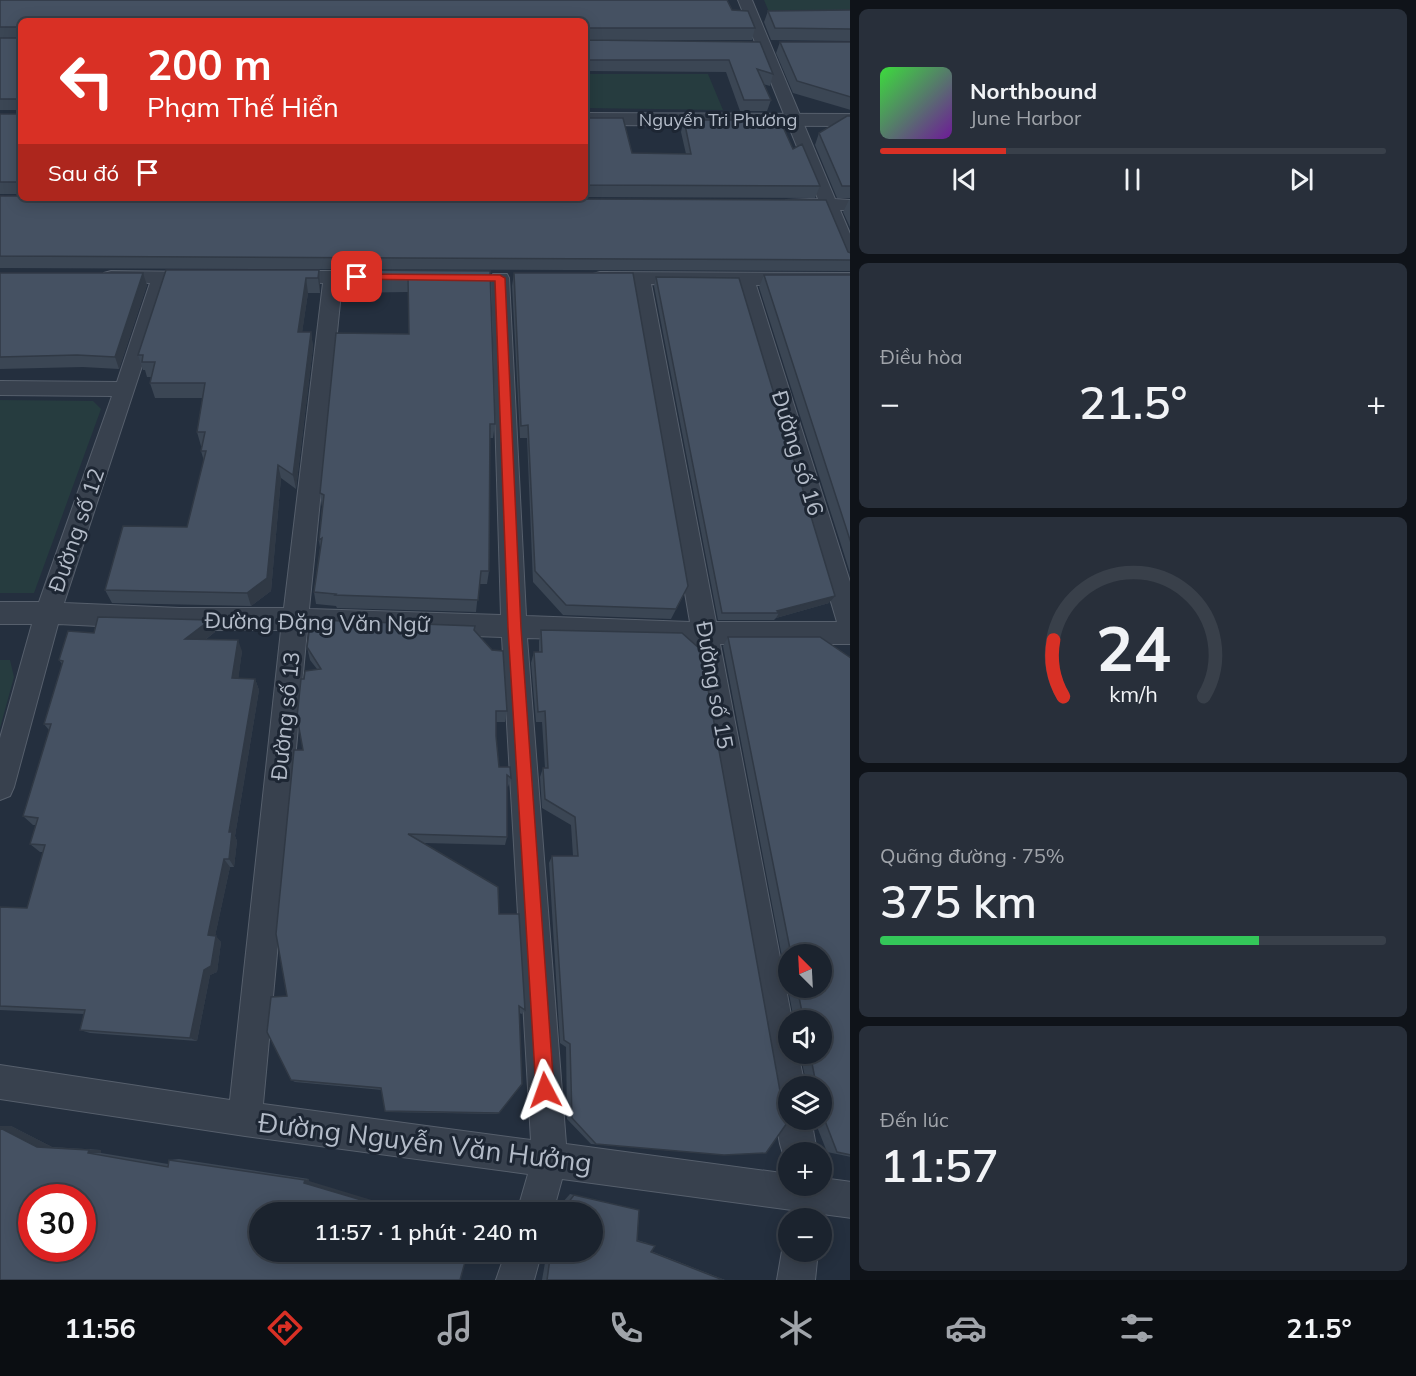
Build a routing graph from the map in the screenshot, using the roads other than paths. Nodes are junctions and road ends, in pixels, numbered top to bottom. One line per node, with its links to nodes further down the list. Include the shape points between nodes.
1 (745, 0): 2 (street)
2 (757, 47): 3 (street); 5 (street)
3 (785, 47)
4 (588, 119): 5 (street, Nguyển Tri Phương)
5 (794, 120): 6 (street, Nguyển Tri Phương); 8 (street)
6 (850, 120)
7 (770, 204): 8 (street)
8 (829, 205): 9 (street); 10 (street)
9 (850, 205)
10 (850, 259)
11 (96, 277): 16 (street)
12 (262, 277): 13 (street)
13 (333, 277): 14 (street); 28 (street, Đường số 13)
14 (392, 277)
15 (579, 277): 21 (street)
16 (156, 278): 17 (street); 25 (street, Đường số 12, via 160,281)
17 (215, 278)
18 (476, 278): 19 (street)
19 (500, 278): 20 (street); 30 (street)
20 (522, 278)
21 (640, 278): 22 (street); 31 (street, Đường số 15)
22 (745, 279): 23 (street); 29 (street, Đường số 16)
23 (850, 279)
24 (0, 388): 25 (street)
25 (125, 389): 27 (street, Đường số 12)
26 (0, 613): 27 (street, Đường Đặng Văn Ngữ)
27 (48, 613): 28 (street, Đường Đặng Văn Ngữ); 33 (street, Đường số 12)
28 (295, 619): 30 (street, Đường Đặng Văn Ngữ); 36 (street, Đường số 13)
29 (850, 627)
30 (514, 628): 31 (street, Đường Đặng Văn Ngữ); 37 (street)
31 (706, 633): 32 (street, Đường Đặng Văn Ngữ); 34 (street, Đường số 15)
32 (850, 633)
33 (0, 787)
34 (786, 1076)
35 (0, 1082): 36 (street, Đường Nguyễn Văn Hưởng)
36 (245, 1119): 37 (street, Đường Nguyễn Văn Hưởng)
37 (550, 1159): 38 (street, Đường Nguyễn Văn Hưởng); 40 (street)
38 (806, 1199): 39 (street, Đường Nguyễn Văn Hưởng)
39 (850, 1200)
40 (538, 1202)
41 (521, 1262): 43 (street)
42 (798, 1262): 44 (street)
43 (515, 1280)
44 (796, 1280)

